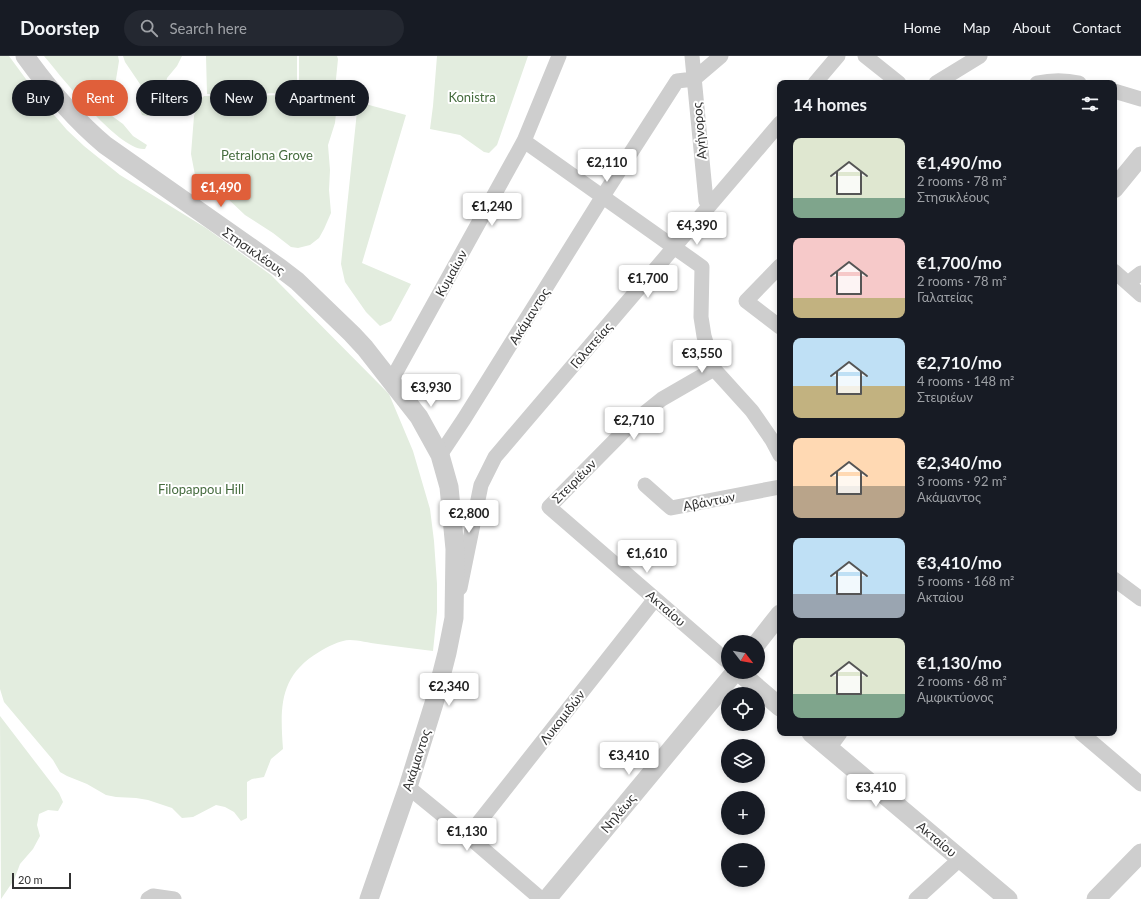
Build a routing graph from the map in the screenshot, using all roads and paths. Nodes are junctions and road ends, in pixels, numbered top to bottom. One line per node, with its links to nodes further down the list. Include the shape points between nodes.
1 (25, 56): 28 (street, Στησικλέους, via 48,86 104,145 297,281 352,334)
2 (559, 56): 15 (street, Κυμαίων)
3 (692, 56): 8 (street, Αγήνορος)
4 (721, 56): 8 (street, Ακάμαντος)
5 (838, 56): 9 (street)
6 (865, 56): 10 (street)
7 (980, 56): 11 (street)
8 (694, 79): 18 (street, Ακάμαντος, via 677,81); 19 (street, Αγήνορος, via 706,201)
9 (817, 80)
10 (895, 80)
11 (941, 80)
12 (1117, 92): 13 (street)
13 (1141, 99)
14 (777, 127): 19 (street, Γαλατείας)
15 (524, 141): 18 (street); 28 (street, Κυμαίων)
16 (1141, 156): 17 (street)
17 (1117, 185)
18 (603, 196): 20 (street); 30 (street, Ακάμαντος)
19 (710, 205): 20 (street, Γαλατείας)
20 (675, 247): 27 (street, via 702,267 701,317); 31 (street, Γαλατείας)
21 (777, 269): 26 (street, via 746,301)
22 (1141, 273): 24 (street)
23 (1117, 274): 24 (street)
24 (1128, 283): 25 (street)
25 (1141, 295)
26 (777, 325)
27 (714, 369): 29 (street, via 752,411); 34 (street, Στειριέων, via 662,399 638,418)
28 (391, 381): 30 (street, Στησικλέους, via 419,417)
29 (777, 449)
30 (440, 455): 38 (street, Ακάμαντος, via 449,487 455,550)
31 (495, 457): 38 (street, Ακάμαντος, via 481,485)
32 (645, 485): 33 (street, Αβάντων, via 671,508)
33 (777, 488)
34 (549, 507): 36 (street, Ακταίου)
35 (1117, 581): 37 (street)
36 (655, 599): 41 (street, Ακταίου); 51 (street, Λυκομιδών)
37 (1141, 599)
38 (454, 618): 50 (street, Ακάμαντος, via 435,700)
39 (777, 618): 40 (street)
40 (764, 635)
41 (721, 656)
42 (729, 679): 58 (street, Νηλέως)
43 (747, 679): 44 (street)
44 (777, 704)
45 (815, 736): 48 (street, Ακταίου)
46 (838, 736): 48 (street)
47 (1085, 736): 49 (street)
48 (829, 748): 53 (street, Ακταίου)
49 (1141, 784)
50 (408, 787): 51 (street); 56 (street, Ακάμαντος)
51 (468, 836): 57 (street)
52 (1141, 853): 61 (street)
53 (960, 859): 59 (street); 60 (street, Ακταίου)
54 (148, 899): 55 (street, via 153,896)
55 (174, 899)
56 (369, 899)
57 (541, 899)
58 (547, 899)
59 (916, 899)
60 (1008, 899)
61 (1096, 899)

